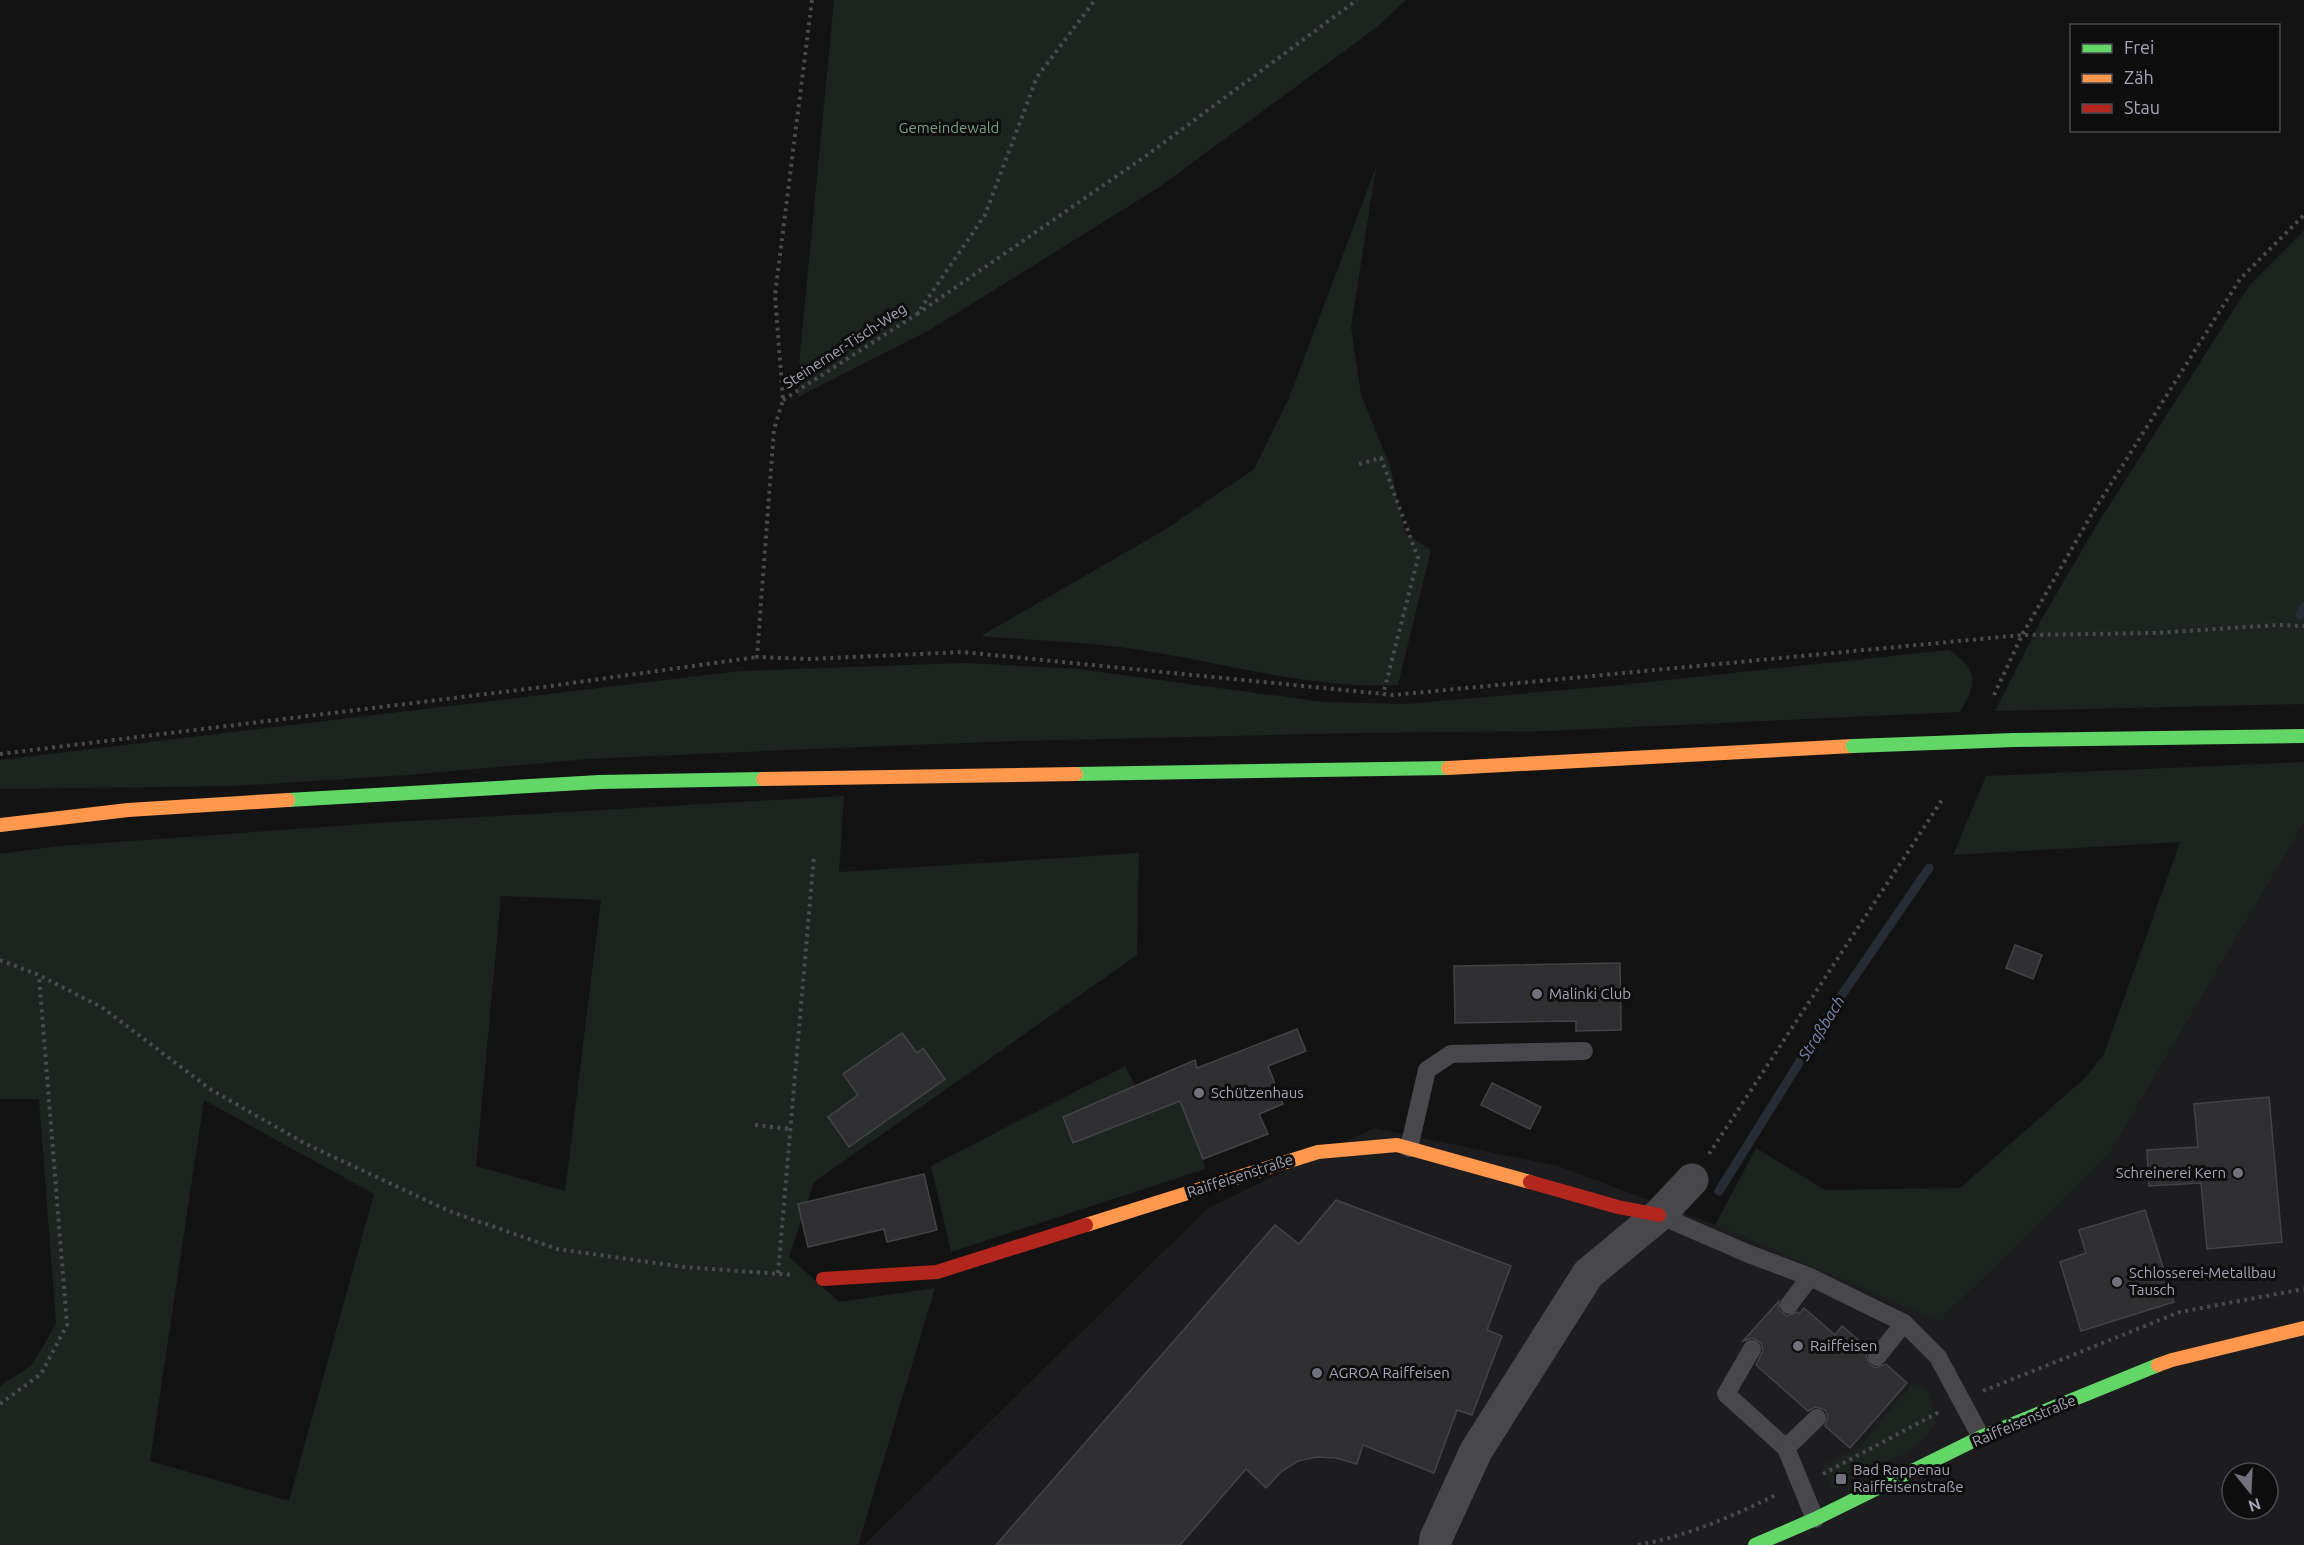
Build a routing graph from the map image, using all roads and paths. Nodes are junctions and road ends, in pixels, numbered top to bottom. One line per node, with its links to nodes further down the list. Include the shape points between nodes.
1 (812, 0): 6 (path, via 775,295)
2 (1095, 0): 5 (path, Steinerner-Tisch-Weg, via 1037,77 985,215)
3 (1357, 0): 5 (path, via 1143,158)
4 (2304, 214): 9 (path, via 2240,279)
5 (916, 314): 6 (path, Steinerner-Tisch-Weg)
6 (783, 400): 10 (path, via 774,429)
7 (1359, 464): 11 (path, via 1381,458 1418,558)
8 (2304, 626): 9 (path)
9 (2022, 635): 11 (path); 12 (path)
10 (757, 657): 11 (path, via 809,659 963,652); 14 (path)
11 (1383, 695)
12 (1994, 695)
13 (2304, 736): 16 (main road, bridge, via 1926,741 1465,768 599,782 128,810)
14 (0, 754)
15 (1944, 796): 24 (path)
16 (0, 825)
17 (814, 855): 22 (path)
18 (0, 960): 19 (path)
19 (39, 975): 22 (path, via 103,1008 210,1089 304,1143 449,1211 557,1249 684,1267 778,1273); 35 (path, via 67,1325 40,1374)
20 (1584, 1051): 23 (lane, via 1451,1054 1427,1070)
21 (755, 1125): 22 (path)
22 (790, 1130)
23 (1409, 1149): 25 (main road, Raiffeisenstraße); 27 (main road, Raiffeisenstraße, via 1397,1145 1318,1152 937,1272)
24 (1692, 1180): 25 (street)
25 (1659, 1215): 26 (lane); 40 (street, via 1588,1274 1476,1451)
26 (1810, 1277): 29 (lane); 30 (lane)
27 (823, 1279)
28 (2304, 1289): 34 (path, via 2180,1312)
29 (1790, 1305)
30 (1904, 1323): 33 (lane); 34 (lane, via 1938,1358)
31 (2304, 1328): 37 (main road, Raiffeisenstraße, via 2172,1360)
32 (1752, 1349): 38 (lane, via 1726,1394)
33 (1877, 1357)
34 (1961, 1400): 37 (lane)
35 (0, 1404)
36 (1817, 1418): 38 (lane)
37 (1981, 1437): 39 (main road, Raiffeisenstraße)
38 (1786, 1448): 39 (lane)
39 (1815, 1519): 41 (main road, Raiffeisenstraße)
40 (1435, 1545)
41 (1755, 1545)

